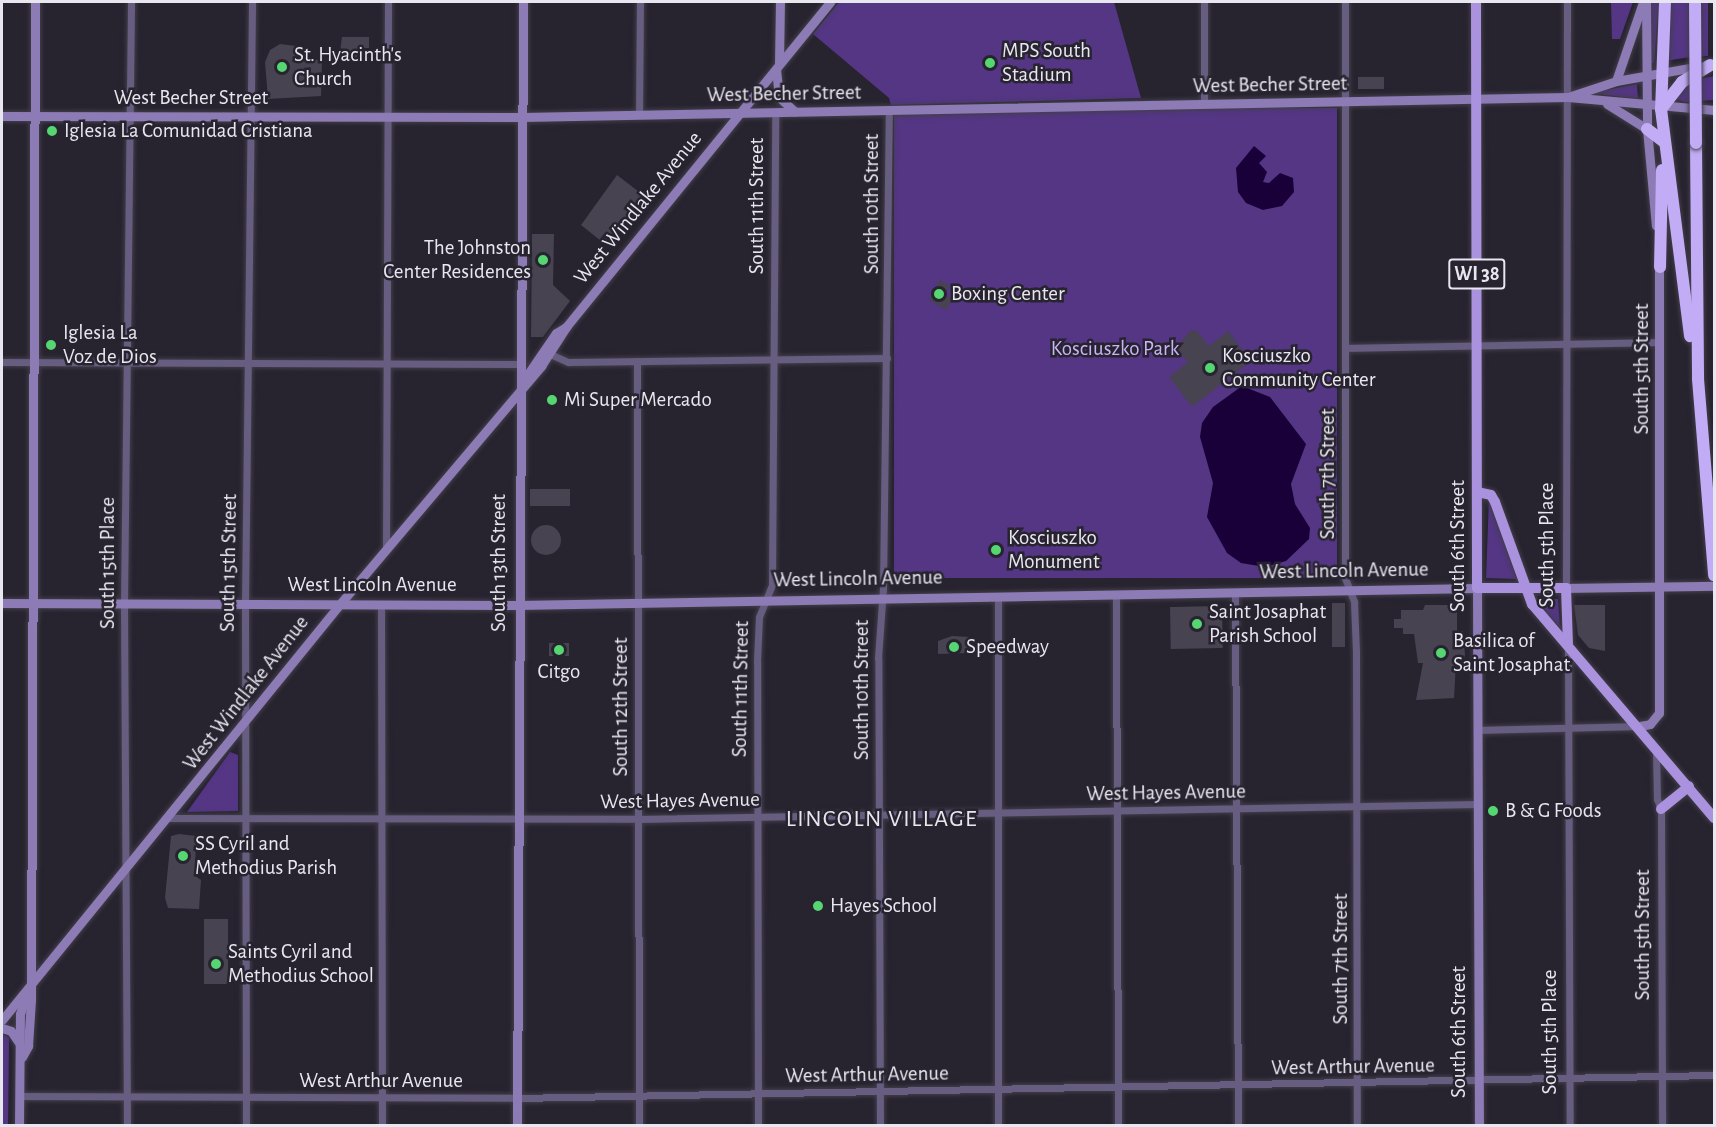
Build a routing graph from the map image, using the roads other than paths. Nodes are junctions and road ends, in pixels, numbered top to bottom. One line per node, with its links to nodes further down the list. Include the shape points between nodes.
1 (35, 2): 35 (street)
2 (131, 2): 36 (street, South 15th Place)
3 (252, 2): 37 (street, South 15th Street)
4 (388, 2): 38 (street)
5 (523, 2): 39 (street, South 13th Street)
6 (640, 2): 33 (street)
7 (780, 2): 17 (street)
8 (830, 2): 17 (street, West Windlake Avenue)
9 (1204, 2): 25 (street)
10 (1345, 2): 23 (street, South 7th Street)
11 (1476, 2): 22 (main road, South 6th Street / WI 38)
12 (1568, 2): 21 (street, South 5th Place)
13 (1645, 2): 19 (street, South 5th Street); 20 (street)
14 (1665, 2): 18 (highway)
15 (1695, 2): 58 (highway, bridge)
16 (1712, 65): 18 (street, West Becher Street); 27 (highway, via 1682,82)
17 (777, 66): 31 (street, via 779,97); 32 (street, West Windlake Avenue)
18 (1660, 72): 19 (street, West Becher Street); 27 (highway)
19 (1646, 75): 20 (street, West Becher Street); 26 (street, South 5th Street)
20 (1617, 81): 21 (street, West Becher Street)
21 (1568, 97): 22 (street, West Becher Street); 24 (street, West Becher Street); 45 (street, South 5th Place)
22 (1477, 99): 23 (street, West Becher Street); 46 (main road, South 6th Street / WI 38)
23 (1344, 102): 25 (street, West Becher Street); 47 (street, South 7th Street)
24 (1605, 103): 26 (street, West Becher Street); 40 (street)
25 (1204, 104): 28 (street, West Becher Street)
26 (1646, 107): 27 (street, West Becher Street); 40 (street, South 5th Street)
27 (1661, 109): 29 (street, West Becher Street); 41 (highway)
28 (889, 110): 31 (street, West Becher Street); 49 (street, South 10th Street)
29 (1714, 110)
30 (775, 112): 31 (street, West Becher Street); 32 (street, West Becher Street); 50 (street, South 11th Street)
31 (796, 112)
32 (739, 113): 33 (street, West Becher Street); 43 (street, West Windlake Avenue)
33 (639, 114): 39 (street, West Becher Street)
34 (2, 116): 35 (street, West Becher Street)
35 (35, 116): 36 (street, West Becher Street); 54 (street)
36 (130, 116): 37 (street, West Becher Street); 52 (street, South 15th Place)
37 (252, 116): 38 (street, West Becher Street); 55 (street, South 15th Street)
38 (387, 116): 39 (street, West Becher Street); 56 (street)
39 (522, 117): 57 (street, South 13th Street)
40 (1647, 129): 41 (highway); 42 (street, South 5th Street)
41 (1664, 144): 42 (highway); 58 (highway)
42 (1660, 267): 44 (street, South 5th Street)
43 (566, 327): 48 (street, West Windlake Avenue); 59 (street, West Windlake Avenue, via 530,366)
44 (1660, 342): 45 (street); 64 (street, South 5th Street)
45 (1568, 344): 46 (street); 67 (street, South 5th Place)
46 (1477, 347): 47 (street); 60 (main road, South 6th Street / WI 38)
47 (1345, 348): 68 (street, South 7th Street, via 1345,578)
48 (550, 354): 53 (street, via 568,362); 59 (street, West Windlake Avenue)
49 (887, 358): 50 (street); 72 (street, South 10th Street)
50 (774, 361): 53 (street); 73 (street, South 11th Street, via 772,584)
51 (2, 362): 54 (street)
52 (126, 362): 54 (street); 55 (street); 76 (street, South 15th Place)
53 (637, 362): 77 (street, South 12th Street)
54 (33, 363): 75 (street)
55 (249, 364): 56 (street); 78 (street, South 15th Street)
56 (384, 364): 57 (street); 61 (street)
57 (519, 364): 59 (street, South 13th Street)
58 (1698, 379): 62 (highway)
59 (518, 388): 61 (street, West Windlake Avenue); 81 (street, South 13th Street)
60 (1477, 492): 65 (main road, South 6th Street / WI 38); 66 (main road, via 1491,495 1495,502)
61 (386, 549): 79 (street, West Windlake Avenue)
62 (1714, 575)
63 (1714, 586): 64 (street, West Lincoln Avenue)
64 (1659, 587): 67 (street, West Lincoln Avenue); 84 (street, South 5th Street, via 1659,713 1650,724)
65 (1477, 588): 66 (main road, West Lincoln Avenue); 68 (street, West Lincoln Avenue); 86 (street, South 6th Street)
66 (1526, 588): 67 (main road, West Lincoln Avenue); 82 (main road, via 1532,604)
67 (1566, 588): 82 (main road, South 5th Place)
68 (1350, 591): 69 (street, West Lincoln Avenue); 90 (street, South 7th Street, via 1356,641)
69 (1235, 592): 70 (street, West Lincoln Avenue); 91 (street)
70 (1116, 595): 71 (street, West Lincoln Avenue); 93 (street)
71 (998, 597): 72 (street, West Lincoln Avenue); 94 (street)
72 (882, 598): 73 (street, West Lincoln Avenue); 95 (street, South 10th Street)
73 (766, 600): 77 (street, West Lincoln Avenue); 96 (street, South 11th Street, via 759,616 757,661)
74 (2, 603): 75 (street, West Lincoln Avenue)
75 (30, 603): 76 (street, West Lincoln Avenue); 104 (street)
76 (124, 603): 78 (street, West Lincoln Avenue); 103 (street, South 15th Place)
77 (634, 603): 81 (street, West Lincoln Avenue); 102 (street, South 12th Street)
78 (245, 604): 79 (street, West Lincoln Avenue); 83 (street, South 15th Street)
79 (340, 604): 80 (street, West Lincoln Avenue); 83 (street, West Windlake Avenue)
80 (381, 604): 81 (street, West Lincoln Avenue); 100 (street)
81 (517, 605): 101 (street, South 13th Street)
82 (1568, 644): 84 (main road); 85 (street, South 5th Place)
83 (245, 719): 97 (street, West Windlake Avenue); 99 (street, South 15th Street)
84 (1640, 726): 85 (street); 87 (main road)
85 (1568, 727): 86 (street); 111 (street, South 5th Place)
86 (1478, 730): 89 (street, South 6th Street)
87 (1656, 746): 88 (main road); 92 (street, South 5th Street, via 1657,799)
88 (1689, 786): 92 (main road); 98 (main road)
89 (1478, 804): 90 (street, West Hayes Avenue); 112 (street, South 6th Street)
90 (1357, 806): 91 (street, West Hayes Avenue); 113 (street, South 7th Street)
91 (1237, 808): 93 (street, West Hayes Avenue); 114 (street)
92 (1661, 808): 110 (street, South 5th Street)
93 (1117, 811): 94 (street, West Hayes Avenue); 115 (street)
94 (997, 813): 95 (street, West Hayes Avenue); 116 (street)
95 (878, 814): 96 (street, West Hayes Avenue); 117 (street, South 10th Street)
96 (758, 817): 102 (street, West Hayes Avenue); 118 (street, South 11th Street)
97 (170, 818): 99 (street, West Hayes Avenue); 103 (street, West Windlake Avenue)
98 (1714, 818)
99 (245, 819): 100 (street, West Hayes Avenue); 121 (street, South 15th Street)
100 (383, 819): 101 (street, West Hayes Avenue); 123 (street)
101 (516, 819): 102 (street, West Hayes Avenue); 124 (street, South 13th Street)
102 (638, 819): 120 (street, South 12th Street)
103 (125, 870): 104 (street, West Windlake Avenue); 122 (street, South 15th Place)
104 (31, 985): 105 (street, West Windlake Avenue); 107 (street, via 21,1008); 108 (street, via 28,1046)
105 (2, 1020)
106 (2, 1028): 107 (street, via 11,1031)
107 (19, 1044): 108 (street)
108 (22, 1057): 119 (street)
109 (1714, 1075): 110 (street, West Arthur Avenue)
110 (1662, 1079): 111 (street, West Arthur Avenue); 139 (street, South 5th Street)
111 (1569, 1081): 112 (street, West Arthur Avenue); 138 (street, South 5th Place)
112 (1479, 1082): 113 (street, West Arthur Avenue); 137 (street, South 6th Street)
113 (1358, 1083): 114 (street, West Arthur Avenue); 136 (street, South 7th Street)
114 (1238, 1085): 115 (street, West Arthur Avenue); 135 (street)
115 (1118, 1088): 116 (street, West Arthur Avenue); 134 (street)
116 (998, 1090): 117 (street, West Arthur Avenue); 133 (street)
117 (879, 1092): 118 (street, West Arthur Avenue); 132 (street, South 10th Street)
118 (758, 1094): 120 (street, West Arthur Avenue); 131 (street, South 11th Street)
119 (19, 1096): 122 (street, West Arthur Avenue); 125 (street)
120 (639, 1096): 124 (street, West Arthur Avenue); 130 (street, South 12th Street)
121 (246, 1097): 122 (street, West Arthur Avenue); 123 (street, West Arthur Avenue); 127 (street, South 15th Street)
122 (127, 1098): 126 (street, South 15th Place)
123 (382, 1098): 124 (street, West Arthur Avenue); 128 (street)
124 (517, 1098): 129 (street, South 13th Street)
125 (19, 1125)
126 (127, 1125)
127 (246, 1125)
128 (382, 1125)
129 (517, 1125)
130 (639, 1125)
131 (758, 1125)
132 (880, 1125)
133 (998, 1125)
134 (1118, 1125)
135 (1238, 1125)
136 (1358, 1125)
137 (1479, 1125)
138 (1570, 1125)
139 (1662, 1125)

